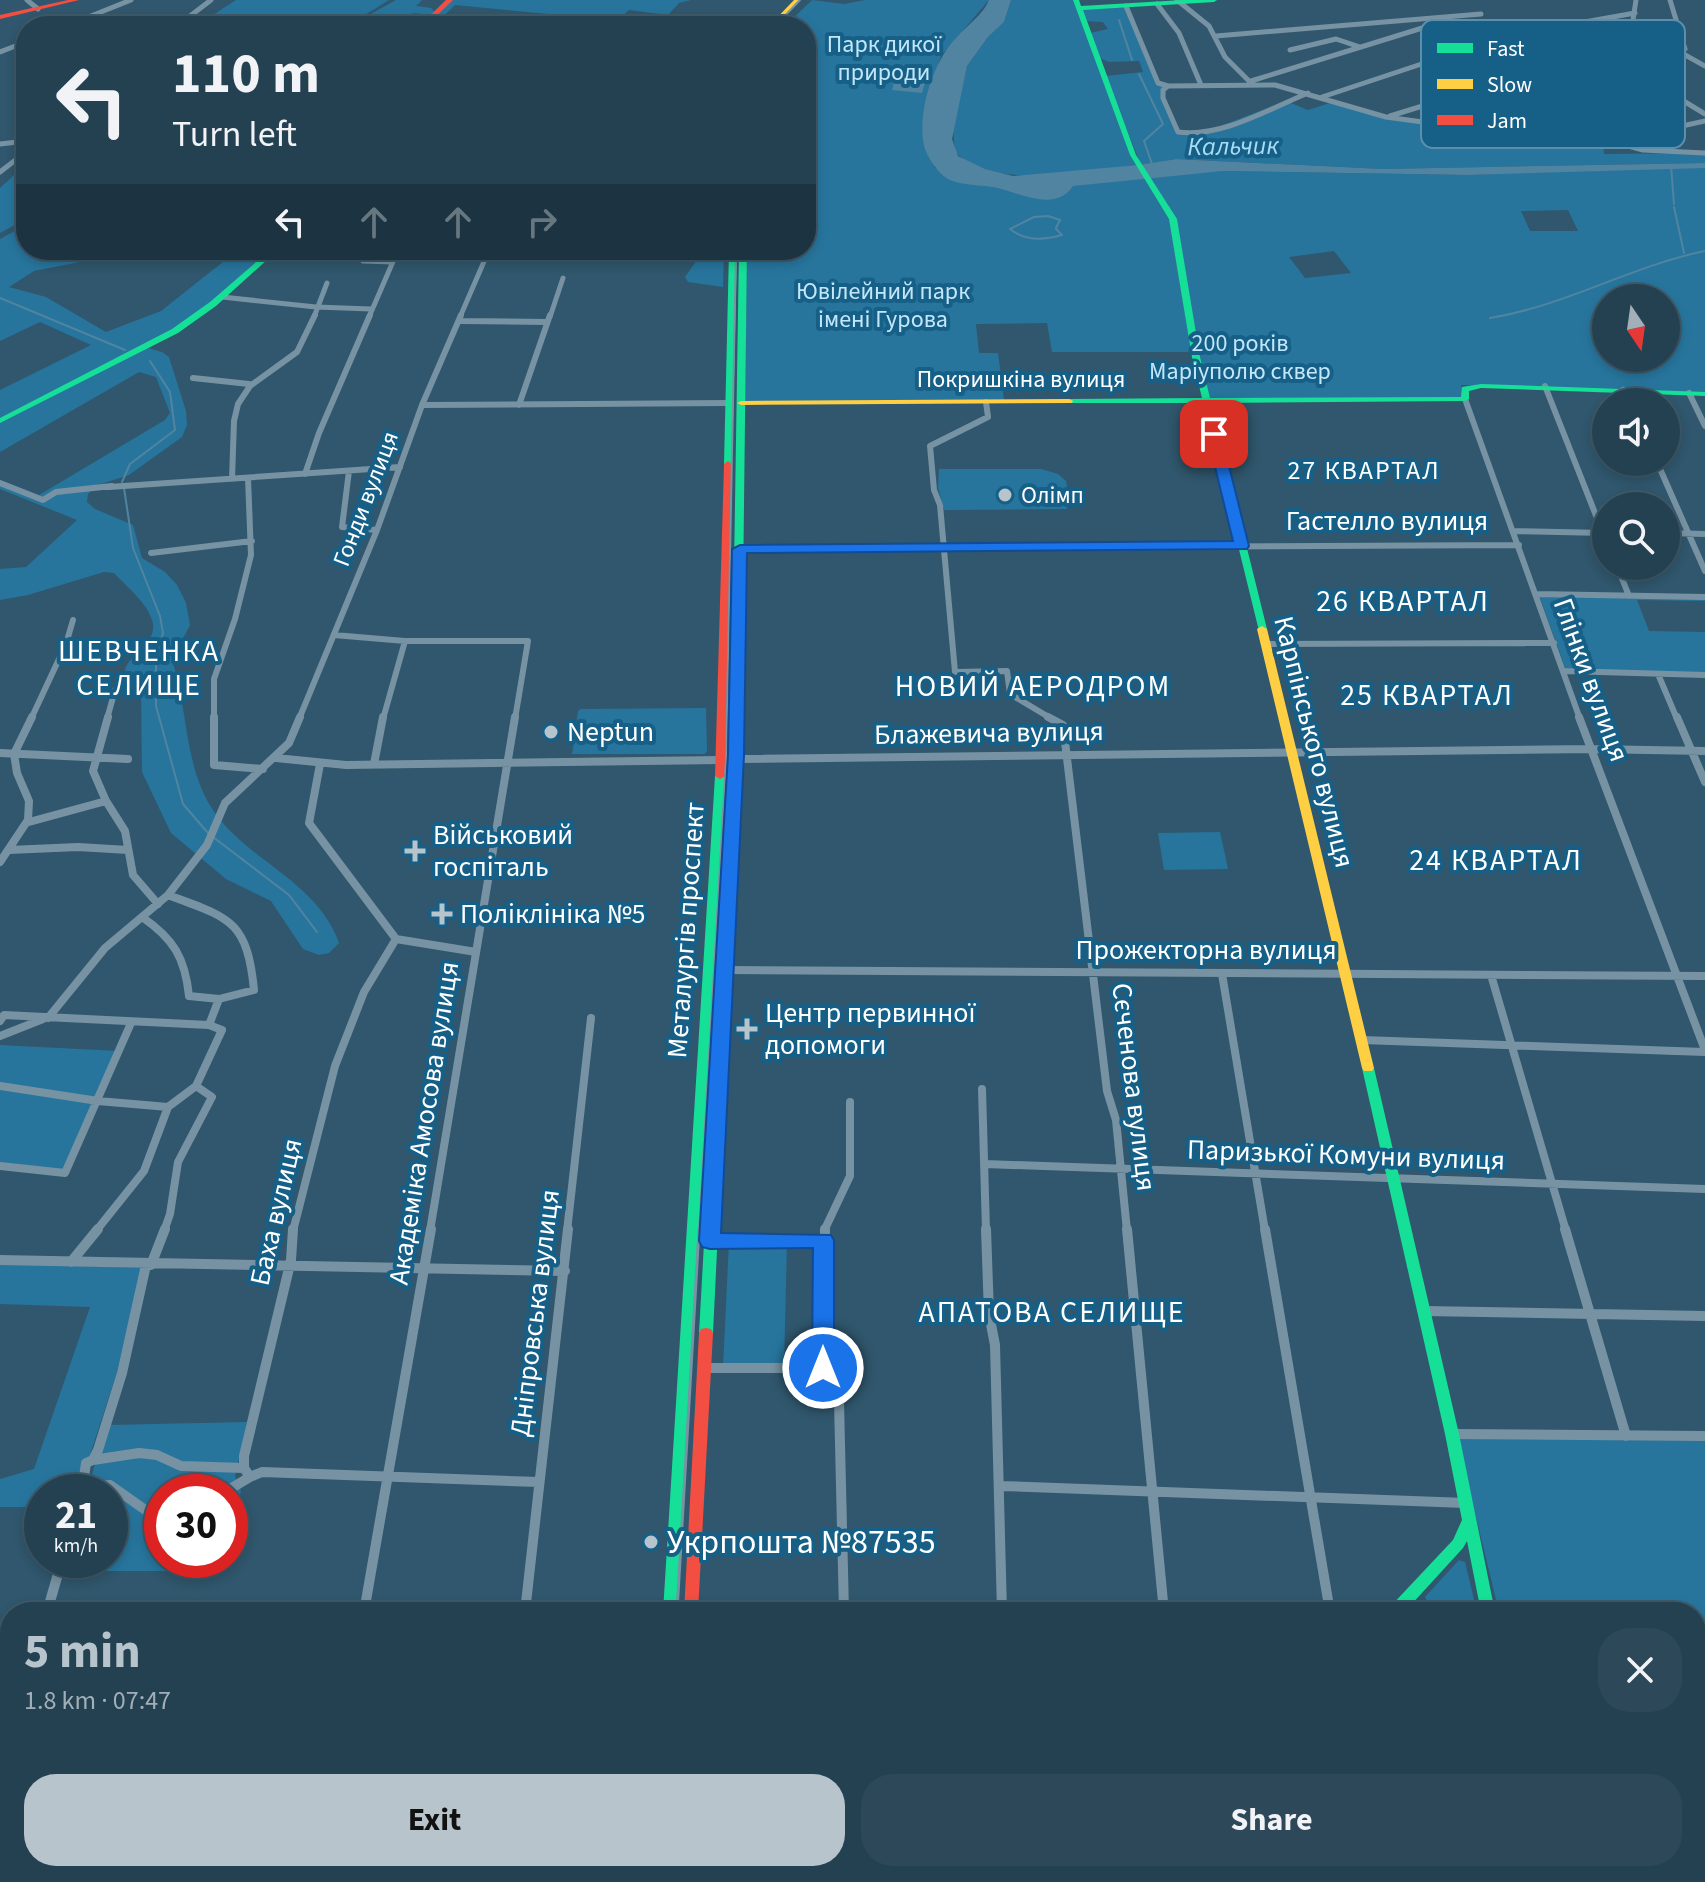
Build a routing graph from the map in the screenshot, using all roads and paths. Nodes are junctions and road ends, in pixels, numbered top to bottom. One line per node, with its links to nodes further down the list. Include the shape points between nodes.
1 (27, 0): 15 (street)
2 (76, 0): 15 (main road)
3 (131, 0): 18 (street)
4 (211, 0): 19 (street)
5 (450, 0): 20 (main road)
6 (797, 0): 21 (main road)
7 (806, 0): 22 (main road)
8 (1214, 0): 11 (main road)
9 (1636, 0): 16 (street)
10 (1670, 0): 28 (street)
11 (1179, 1): 13 (main road); 30 (street)
12 (1077, 4): 14 (main road); 75 (main road, Карпінського вулиця, via 1138,163 1173,219)
13 (1157, 4): 14 (main road); 39 (street, via 1179,33)
14 (1126, 6): 40 (street, via 1158,83)
15 (38, 9): 23 (main road)
16 (1635, 13): 26 (street); 27 (street)
17 (1481, 14): 24 (street)
18 (91, 16)
19 (190, 16)
20 (433, 16)
21 (782, 16)
22 (791, 16)
23 (0, 17)
24 (1421, 18): 25 (street); 30 (street)
25 (1424, 20)
26 (1596, 20)
27 (1634, 20)
28 (1676, 20)
29 (1421, 29): 31 (street)
30 (1216, 36): 38 (street, via 1225,57)
31 (1361, 48): 33 (street, via 1336,39); 38 (street)
32 (1685, 49): 35 (street)
33 (1290, 50)
34 (1685, 56): 35 (street)
35 (1690, 59): 37 (street)
36 (1421, 64): 42 (street)
37 (1704, 65)
38 (1251, 82): 39 (street); 41 (street)
39 (1201, 85): 40 (street)
40 (1168, 86): 41 (street, via 1163,98 1178,132 1185,135)
41 (1308, 93): 42 (street)
42 (1322, 97): 46 (street)
43 (1685, 102): 45 (street)
44 (1421, 106): 46 (street)
45 (1705, 114)
46 (1386, 117): 48 (street)
47 (1705, 121): 49 (street)
48 (1421, 122)
49 (1685, 125)
50 (1633, 148): 51 (street)
51 (1705, 153)
52 (16, 155): 53 (street)
53 (0, 172)
54 (263, 260): 62 (main road)
55 (364, 260): 59 (street)
56 (485, 260): 65 (street, Гонди вулиця)
57 (733, 260): 77 (main road, Металургів проспект)
58 (742, 260): 77 (main road, Металургів проспект)
59 (393, 262): 64 (street)
60 (563, 278): 66 (street)
61 (327, 283): 63 (street)
62 (222, 297): 63 (street); 80 (main road, via 147,348)
63 (316, 307): 64 (street); 68 (street, via 301,346)
64 (371, 309): 84 (street)
65 (461, 321): 66 (street); 78 (street, Гонди вулиця)
66 (547, 322): 79 (street)
67 (193, 378): 68 (street)
68 (249, 384): 87 (street, via 234,420)
69 (1545, 386): 70 (main road, Покришкіна вулиця); 74 (main road, Покришкіна вулиця, via 1472,387 1465,389); 89 (street)
70 (1592, 388)
71 (1680, 393): 72 (main road, Покришкіна вулиця)
72 (1689, 393): 73 (main road, Покришкіна вулиця); 81 (street)
73 (1705, 394)
74 (1465, 399): 75 (main road, Покришкіна вулиця); 91 (street, Глінки вулиця)
75 (1206, 400): 76 (main road, Покришкіна вулиця); 98 (main road, Карпінського вулиця)
76 (986, 402): 77 (main road, Покришкіна вулиця); 99 (street, Сєченова вулиця, via 988,417 930,446)
77 (735, 403): 79 (street, Покришкіна вулиця); 100 (main road, Металургів проспект); 101 (main road, Металургів проспект)
78 (422, 405): 79 (street, Покришкіна вулиця); 82 (street, Гонди вулиця)
79 (519, 405)
80 (0, 421)
81 (1705, 426)
82 (400, 467): 83 (street); 90 (street, Гонди вулиця)
83 (349, 471): 84 (street); 90 (street, via 342,527)
84 (305, 474): 86 (street)
85 (1664, 476): 94 (street)
86 (248, 478): 87 (street); 96 (street)
87 (232, 479): 88 (street, via 56,492 43,500)
88 (0, 483)
89 (1592, 502)
90 (377, 530): 109 (street, Гонди вулиця)
91 (1514, 531): 92 (street, Гастелло вулиця); 97 (street, Глінки вулиця)
92 (1592, 532)
93 (1680, 534): 94 (street)
94 (1691, 534): 95 (street); 103 (street)
95 (1705, 534)
96 (252, 541): 102 (street); 132 (street, via 235,619 214,679 214,765)
97 (1519, 545): 98 (street, Гастелло вулиця); 105 (street, Глінки вулиця)
98 (1241, 546): 99 (street, Гастелло вулиця); 112 (main road, Карпінського вулиця)
99 (945, 548): 101 (street, Гастелло вулиця); 123 (street, Сєченова вулиця, via 955,672 1007,671 1010,694 1063,725)
100 (727, 549): 101 (main road, Гастелло вулиця); 128 (main road, Металургів проспект)
101 (740, 549): 127 (main road, Металургів проспект)
102 (151, 553)
103 (1705, 571)
104 (1623, 580): 106 (street)
105 (1537, 594): 106 (street); 111 (street, Глінки вулиця)
106 (1629, 596): 107 (street)
107 (1705, 597)
108 (73, 620): 121 (street)
109 (334, 635): 110 (street); 125 (street, Гонди вулиця, via 289,743)
110 (405, 641): 129 (street, Академіка Амосова вулиця, via 528,641); 131 (street, via 386,700)
111 (1554, 643): 112 (street); 113 (street, Глінки вулиця)
112 (1266, 644): 122 (main road, Карпінського вулиця)
113 (1564, 671): 114 (street); 117 (street, Глінки вулиця)
114 (1658, 674): 115 (street); 118 (street)
115 (1705, 675)
116 (115, 690): 124 (street)
117 (1591, 749): 118 (street, Блажевича вулиця); 122 (street, Блажевича вулиця); 150 (street, Глінки вулиця)
118 (1693, 751): 119 (street, Блажевича вулиця); 133 (street)
119 (1705, 751)
120 (0, 753): 121 (street)
121 (14, 754): 124 (street); 135 (street, via 31,804)
122 (1293, 754): 123 (street, Блажевича вулиця); 148 (main road, Карпінського вулиця)
123 (1067, 756): 127 (street, Блажевича вулиця); 146 (street, Сєченова вулиця)
124 (97, 757): 126 (street); 134 (street, via 93,771)
125 (275, 758): 130 (street, Блажевича вулиця); 132 (street, Гонди вулиця)
126 (128, 759)
127 (736, 759): 128 (main road, Блажевича вулиця); 145 (main road, Металургів проспект)
128 (721, 760): 129 (street, Блажевича вулиця); 144 (main road, Металургів проспект)
129 (507, 762): 131 (street, Блажевича вулиця); 143 (street, Академіка Амосова вулиця)
130 (320, 764): 131 (street, Блажевича вулиця); 142 (street, via 309,823 326,853)
131 (374, 764)
132 (263, 769): 139 (street, Гонди вулиця, via 225,803 207,845)
133 (1705, 782)
134 (106, 801): 135 (street); 137 (street, via 125,831)
135 (29, 822): 136 (street)
136 (9, 850): 137 (street); 138 (street)
137 (128, 850): 140 (street, via 133,875)
138 (0, 862)
139 (168, 895): 140 (street, Гонди вулиця); 152 (street, via 230,921 247,940 254,990)
140 (158, 904): 141 (street, Гонди вулиця)
141 (142, 917): 152 (street, via 176,943 187,969 189,996); 153 (street, Гонди вулиця, via 105,948)
142 (396, 939): 143 (street); 181 (street, Баха вулиця, via 364,992 335,1066 302,1186)
143 (476, 952): 182 (street, Академіка Амосова вулиця)
144 (707, 970): 145 (main road, Прожекторна вулиця); 176 (main road, Металургів проспект)
145 (723, 970): 146 (street, Прожекторна вулиця); 177 (main road, Металургів проспект)
146 (1095, 973): 147 (street, Прожекторна вулиця); 170 (street, Сєченова вулиця)
147 (1222, 974): 148 (street, Прожекторна вулиця); 171 (street)
148 (1347, 975): 149 (street, Прожекторна вулиця); 159 (main road, Карпінського вулиця)
149 (1491, 975): 150 (street, Прожекторна вулиця); 160 (street)
150 (1676, 975): 151 (street, Прожекторна вулиця); 161 (street, Глінки вулиця)
151 (1705, 976)
152 (219, 999): 157 (street)
153 (48, 1018): 155 (street, via 4,1015); 156 (street); 158 (street)
154 (591, 1018): 183 (street, Дніпровська вулиця)
155 (0, 1021)
156 (131, 1023): 157 (street); 165 (street)
157 (209, 1025): 163 (street, via 222,1030)
158 (0, 1036)
159 (1362, 1040): 160 (street); 172 (main road, Карпінського вулиця)
160 (1512, 1045): 161 (street); 173 (street)
161 (1705, 1051)
162 (0, 1086): 165 (street)
163 (196, 1086): 167 (street); 180 (street, via 212,1097 178,1162 170,1214)
164 (982, 1089): 168 (street)
165 (98, 1101): 167 (street); 169 (street, via 65,1173)
166 (850, 1102): 175 (street, via 850,1176)
167 (168, 1107): 179 (street, via 144,1171)
168 (985, 1164): 170 (street, Паризької Комуни вулиця); 198 (street)
169 (0, 1166)
170 (1121, 1169): 171 (street, Паризької Комуни вулиця); 199 (street, Сєченова вулиця)
171 (1256, 1174): 172 (street, Паризької Комуни вулиця); 200 (street)
172 (1393, 1179): 173 (street, Паризької Комуни вулиця); 184 (main road, Карпінського вулиця)
173 (1552, 1184): 174 (street, Паризької Комуни вулиця); 185 (street)
174 (1705, 1189)
175 (824, 1240): 177 (street); 188 (street)
176 (692, 1241): 177 (main road); 189 (main road, Металургів проспект)
177 (710, 1241): 187 (main road, Металургів проспект)
178 (0, 1260): 179 (street)
179 (71, 1262): 180 (street)
180 (148, 1265): 181 (street); 193 (street, via 122,1373)
181 (289, 1268): 182 (street); 194 (street, Баха вулиця, via 244,1456)
182 (426, 1269): 183 (street); 196 (street, Академіка Амосова вулиця)
183 (565, 1271): 197 (street, Дніпровська вулиця)
184 (1424, 1311): 185 (street); 190 (main road, Карпінського вулиця)
185 (1590, 1314): 186 (street); 191 (street)
186 (1705, 1316)
187 (703, 1368): 188 (street); 189 (main road); 207 (main road, Металургів проспект)
188 (823, 1368): 208 (street, via 839,1402)
189 (684, 1369): 206 (main road, Металургів проспект)
190 (1452, 1434): 191 (street); 201 (main road, Карпінського вулиця)
191 (1626, 1436): 192 (street)
192 (1705, 1436)
193 (93, 1460): 194 (street, via 139,1453 181,1466); 195 (street, via 86,1463)
194 (247, 1472): 196 (street)
195 (85, 1474)
196 (389, 1476): 197 (street); 204 (street, Академіка Амосова вулиця)
197 (539, 1482): 205 (street, Дніпровська вулиця)
198 (1001, 1486): 199 (street); 209 (street)
199 (1152, 1492): 200 (street); 210 (street, Сєченова вулиця)
200 (1311, 1497): 201 (street); 211 (street)
201 (1467, 1506): 212 (main road, via 1467,1528 1458,1544); 213 (main road, Карпінського вулиця)
202 (57, 1578): 203 (street)
203 (50, 1602)
204 (366, 1602)
205 (526, 1602)
206 (671, 1602)
207 (691, 1602)
208 (844, 1602)
209 (1002, 1602)
210 (1163, 1602)
211 (1328, 1602)
212 (1404, 1602)
213 (1486, 1602)

